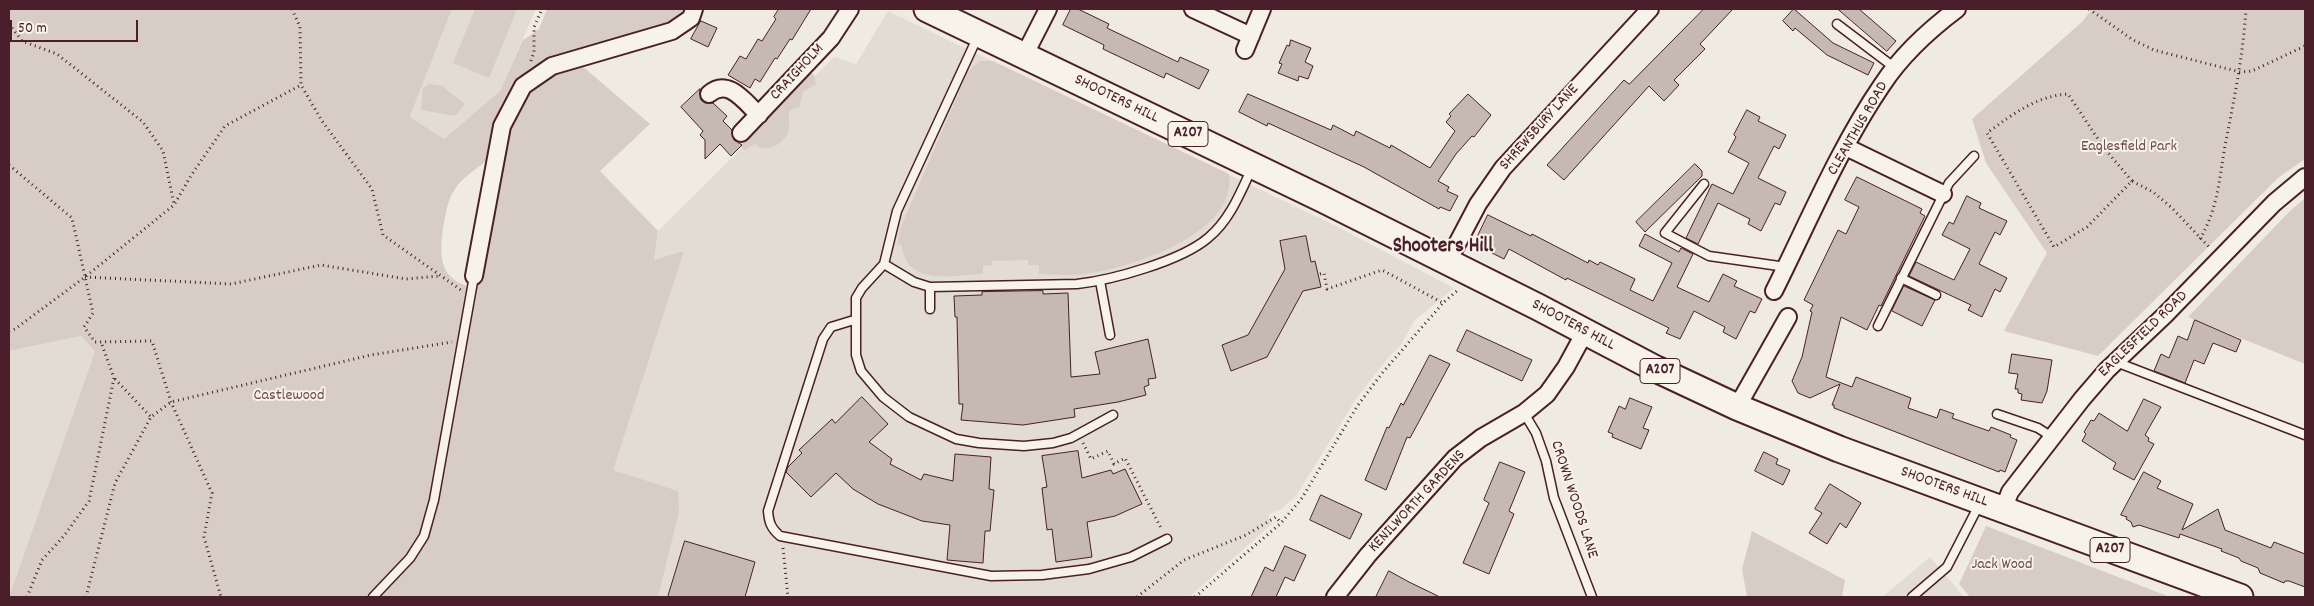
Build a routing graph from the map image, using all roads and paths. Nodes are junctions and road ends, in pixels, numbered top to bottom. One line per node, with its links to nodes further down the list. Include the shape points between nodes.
1 (292, 9): 20 (path, via 300,27)
2 (542, 9): 21 (path, via 534,27 534,52)
3 (694, 9): 21 (street, via 691,18 672,31 552,66)
4 (850, 9): 23 (street, CRAIGHOLM, via 831,38)
5 (927, 9): 15 (main road, SHOOTERS HILL / A207)
6 (1048, 9): 17 (street)
7 (1193, 9): 8 (street, via 1248,43)
8 (1262, 9)
9 (1650, 9): 36 (street, SHREWSBURY LANE, via 1503,168 1478,204)
10 (1957, 9): 18 (street, CLEANTHUS ROAD)
11 (2089, 9): 19 (path, via 2133,40 2154,50)
12 (2246, 9): 19 (path)
13 (9, 24): 33 (path, via 22,41 56,54 143,122 163,151)
14 (1837, 24): 18 (lane)
15 (979, 35): 17 (main road, SHOOTERS HILL / A207); 37 (lane, via 898,211)
16 (2305, 46): 19 (path, via 2252,72)
17 (1024, 56): 28 (main road, SHOOTERS HILL / A207)
18 (1895, 68): 25 (street, CLEANTHUS ROAD, via 1882,84)
19 (2240, 72): 34 (path, via 2217,197 2211,220)
20 (301, 85): 33 (path, via 225,126); 40 (path, via 372,189 383,235)
21 (523, 86): 41 (street, via 502,126)
22 (709, 94): 23 (street, via 717,88 728,88)
23 (759, 115): 24 (street, CRAIGHOLM)
24 (742, 133)
25 (1846, 147): 32 (street); 38 (street, CLEANTHUS ROAD)
26 (1974, 156): 32 (lane)
27 (9, 165): 42 (path, via 72,218)
28 (1253, 165): 36 (main road, SHOOTERS HILL / A207); 44 (lane, via 1225,219 1208,238 1179,255)
29 (2305, 176): 60 (street, EAGLESFIELD ROAD)
30 (2132, 181): 30 (path, via 2087,227 2054,248 1988,133 2022,108 2051,95 2068,94 2104,148); 34 (path, via 2153,192 2172,208)
31 (1704, 184): 38 (lane, via 1665,233 1709,256)
32 (1943, 194): 43 (lane)
33 (174, 205): 42 (path)
34 (2200, 239): 35 (path)
35 (2208, 247)
36 (1448, 261): 56 (main road, SHOOTERS HILL / A207)
37 (884, 264): 46 (lane, via 914,282); 53 (lane, via 856,298)
38 (1786, 267): 48 (street, CLEANTHUS ROAD)
39 (1320, 274): 50 (path, via 1324,273 1327,289 1382,270)
40 (439, 276): 42 (path, via 406,279 321,265 232,284); 47 (path)
41 (474, 276): 58 (lane)
42 (85, 277): 55 (path); 59 (path, via 93,313 84,327 95,342)
43 (1901, 278): 49 (lane); 54 (lane)
44 (1100, 281): 46 (lane); 57 (lane)
45 (1460, 286): 50 (path)
46 (930, 287): 51 (lane)
47 (463, 291)
48 (1774, 291)
49 (1936, 295)
50 (1443, 303): 72 (path, via 1358,405 1302,498)
51 (930, 309)
52 (1788, 317): 63 (street)
53 (854, 320): 68 (lane, via 856,355 861,371 895,408 926,427 956,438 1002,446 1053,444); 73 (lane, via 831,327 822,339 768,511 768,521)
54 (1878, 326)
55 (9, 331)
56 (1585, 332): 63 (main road, SHOOTERS HILL / A207); 64 (street, KENILWORTH GARDENS, via 1547,394)
57 (1110, 335)
58 (462, 341): 62 (path, via 370,355); 79 (lane, via 434,500 424,536 410,558)
59 (101, 342): 61 (path); 62 (path, via 152,341)
60 (2115, 362): 69 (lane); 70 (street, EAGLESFIELD ROAD)
61 (114, 378): 67 (path); 76 (path, via 89,500 64,536 42,560)
62 (171, 402): 67 (path); 78 (path, via 212,493 204,537)
63 (1736, 407): 71 (main road, SHOOTERS HILL / A207)
64 (1524, 413): 75 (street, KENILWORTH GARDENS, via 1455,458 1368,554); 83 (lane, CROWN WOODS LANE, via 1536,433 1554,498)
65 (1996, 414): 70 (lane, via 2038,428)
66 (1114, 415): 68 (lane)
67 (151, 417): 77 (path, via 115,483)
68 (1078, 434): 74 (path, via 1091,459 1108,451 1114,464 1125,458)
69 (2305, 435)
70 (2052, 437): 71 (street, EAGLESFIELD ROAD, via 2010,492)
71 (1992, 506): 84 (lane, via 1947,567); 85 (main road, SHOOTERS HILL / A207)
72 (1281, 522): 81 (path, via 1276,517 1246,535 1184,560); 82 (path)
73 (780, 536): 74 (lane, via 991,576 1042,575 1090,569 1131,557); 80 (path)
74 (1167, 539)
75 (1338, 596)
76 (27, 597)
77 (86, 597)
78 (222, 597)
79 (373, 597)
80 (788, 597)
81 (1137, 597)
82 (1195, 597)
83 (1592, 597)
84 (1912, 597)
85 (2240, 597)

